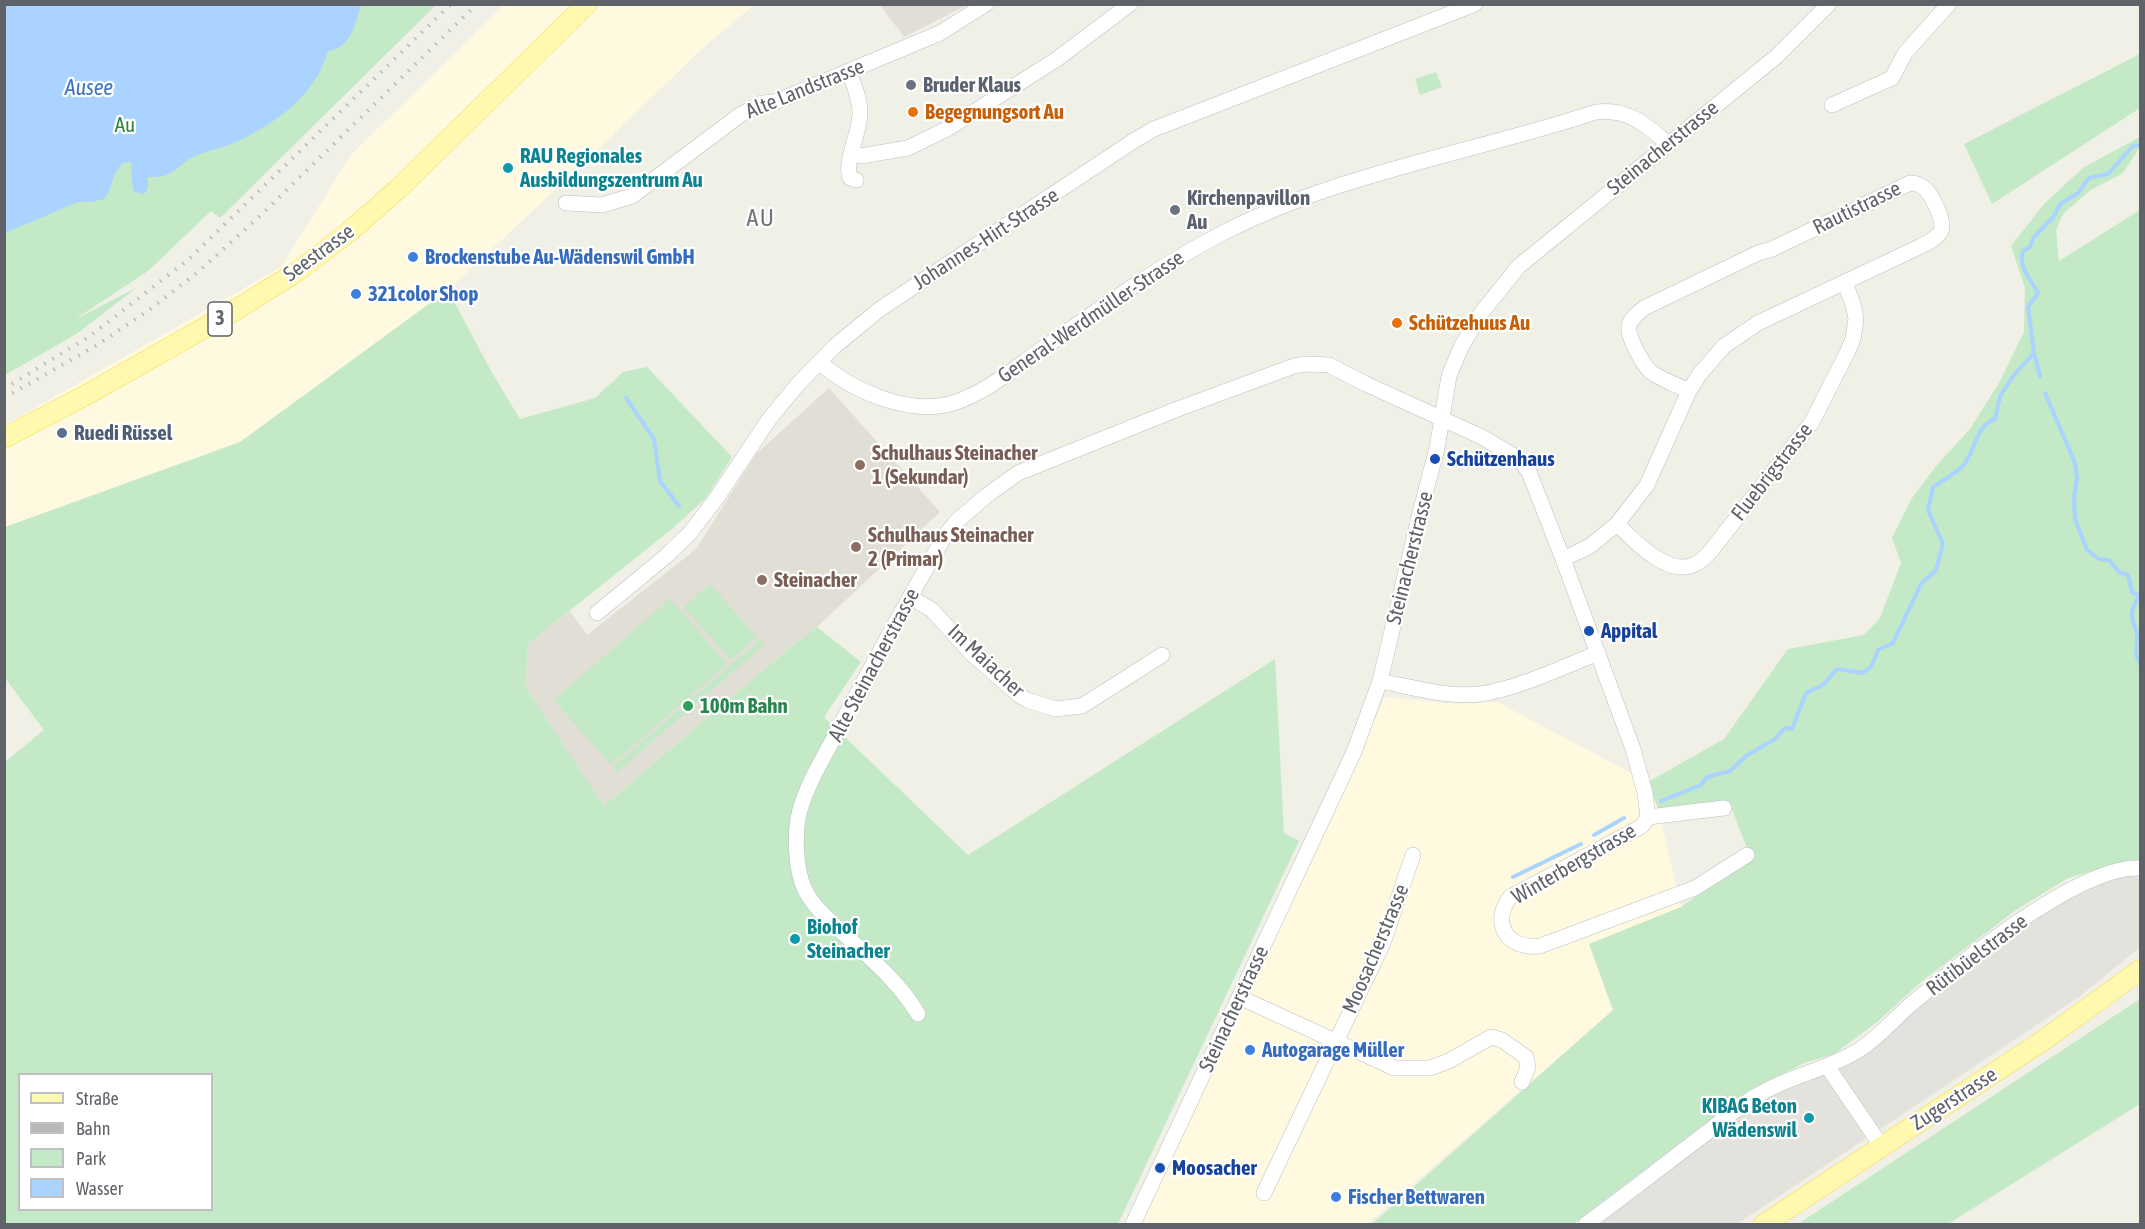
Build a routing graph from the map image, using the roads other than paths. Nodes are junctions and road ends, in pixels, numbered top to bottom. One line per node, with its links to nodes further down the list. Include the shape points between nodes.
1 (587, 4): 17 (main road, Seestrasse / 3, via 398,189 298,271 88,394)
2 (986, 4): 7 (street, Alte Landstrasse, via 940,33)
3 (1130, 4): 10 (street, via 1057,59 947,129 908,148)
4 (1475, 4): 14 (street, Johannes-Hirt-Strasse, via 1416,23 1145,135 880,309)
5 (1829, 4): 9 (street, Steinacherstrasse, via 1777,56)
6 (1949, 4): 8 (street, via 1905,53 1892,78)
7 (849, 72): 10 (street, via 860,112); 12 (street, Alte Landstrasse, via 775,102 762,103 740,115 632,196 602,205)
8 (1832, 105)
9 (1668, 144): 14 (street, General-Werdmüller-Strasse, via 1627,114 1602,111 1313,193 1192,249 991,384 953,403 923,408 895,403 843,379); 16 (street, Steinacherstrasse, via 1533,253 1493,295 1454,360)
10 (852, 154): 11 (street, via 847,170 850,178)
11 (856, 180)
12 (566, 203)
13 (1845, 283): 15 (street, Rautistrasse, via 1740,334 1710,360); 15 (street, Rautistrasse, via 1938,236 1942,223 1922,186 1910,183 1749,257 1634,316 1629,331 1643,363 1656,375); 18 (street, Fluebrigstrasse, via 1856,319 1847,353 1812,422 1710,552 1696,564 1675,568 1663,563)
14 (819, 362): 21 (street, Johannes-Hirt-Strasse, via 770,418 690,533)
15 (1689, 391): 18 (street, via 1647,485)
16 (1442, 419): 19 (street, Winterbergstrasse, via 1519,459 1536,487); 20 (street, Alte Steinacherstrasse, via 1329,365 1294,366 1018,473 956,522); 24 (street, Steinacherstrasse)
17 (4, 438)
18 (1617, 524): 19 (street, via 1590,546)
19 (1563, 559): 22 (street, Winterbergstrasse)
20 (910, 597): 23 (street, Im Maiacher, via 932,610 970,652 1019,695 1055,709 1082,706); 32 (street, Alte Steinacherstrasse, via 811,783 800,809 796,837 800,873 815,905 903,991)
21 (597, 613)
22 (1598, 653): 24 (street, via 1480,694 1449,693); 26 (street, Winterbergstrasse, via 1634,752 1646,793)
23 (1162, 655)
24 (1380, 681): 31 (street, Steinacherstrasse, via 1336,793)
25 (1724, 808): 26 (street)
26 (1648, 817): 28 (street, Winterbergstrasse, via 1642,826 1510,897 1501,914 1510,939 1522,947 1540,946 1695,888)
27 (1413, 855): 33 (street, Moosacherstrasse, via 1383,943)
28 (1747, 855)
29 (2140, 868): 34 (street, Rütibüelstrasse, via 2106,875 2047,903 1943,978 1860,1050)
30 (2140, 969): 36 (main road, Zugerstrasse, via 2044,1040)
31 (1239, 997): 33 (street); 38 (street, Steinacherstrasse)
32 (918, 1014)
33 (1336, 1042): 35 (street, via 1394,1068 1412,1069 1449,1061 1486,1039 1496,1038 1526,1057 1528,1067); 37 (street, Moosacherstrasse)
34 (1827, 1066): 36 (street); 39 (street, Rütibüelstrasse, via 1756,1096)
35 (1522, 1082)
36 (1881, 1147): 40 (main road, Zugerstrasse)
37 (1264, 1193)
38 (1132, 1224)
39 (1586, 1224)
40 (1764, 1224)

